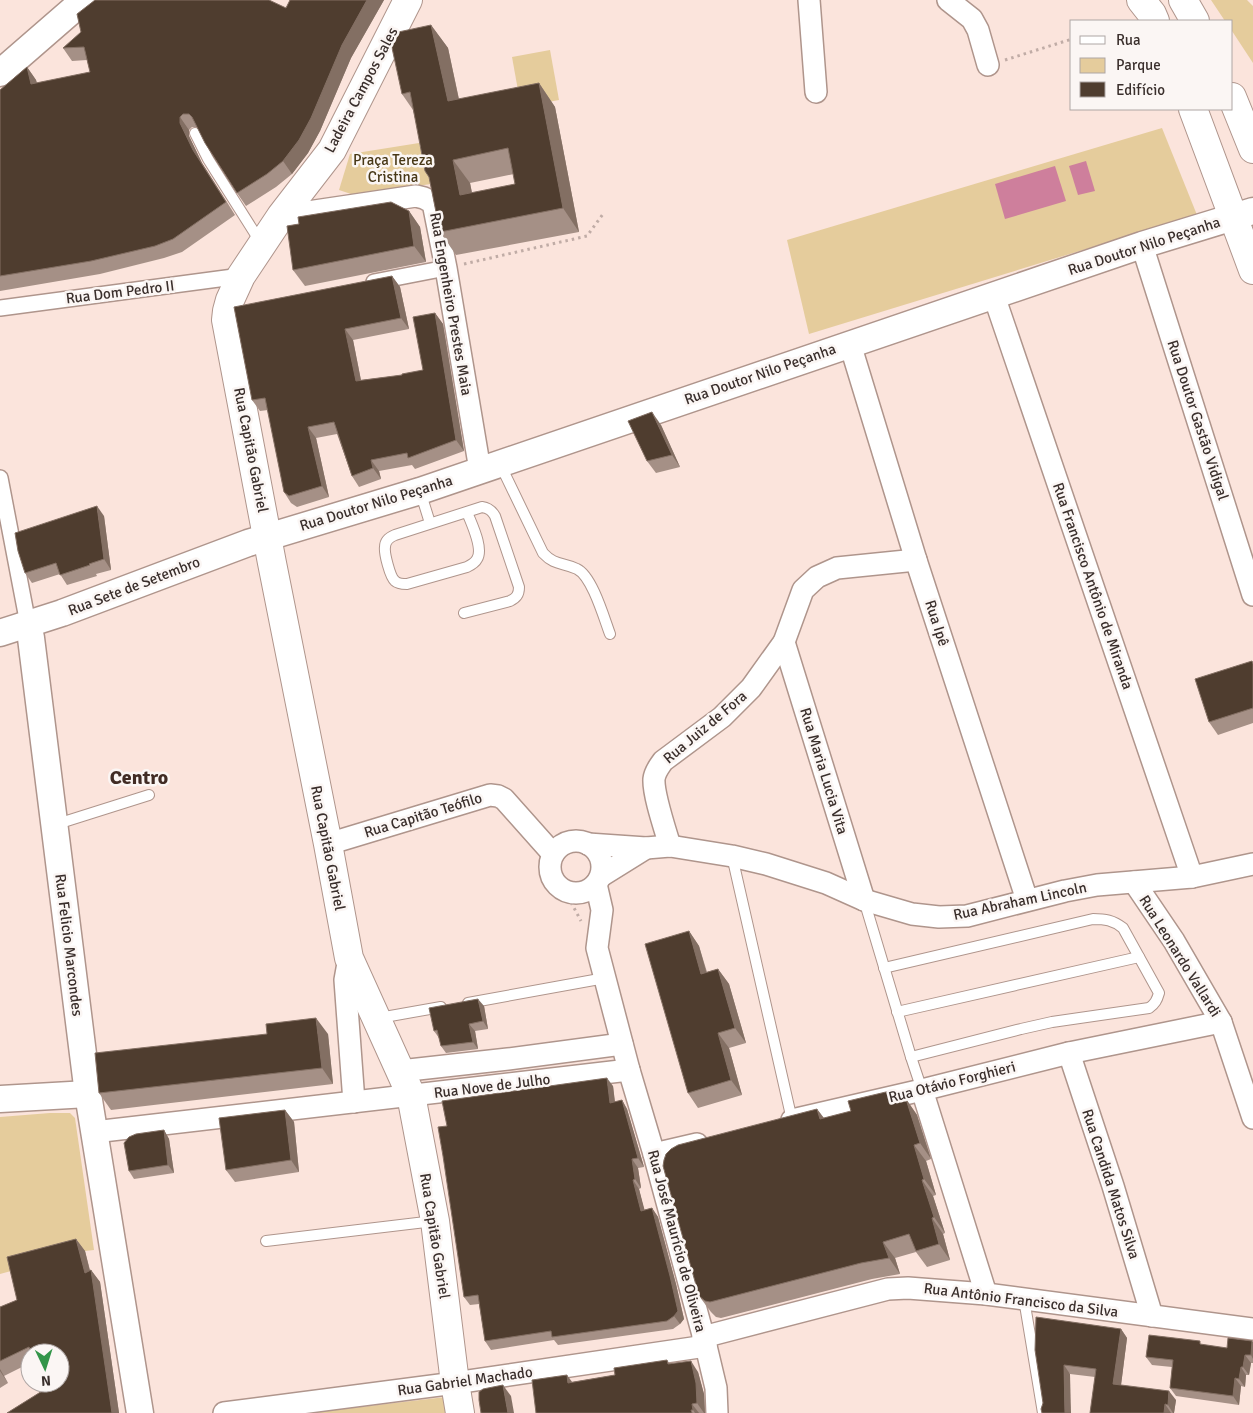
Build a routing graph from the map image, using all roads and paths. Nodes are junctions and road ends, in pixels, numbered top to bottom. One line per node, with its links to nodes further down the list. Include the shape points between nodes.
1 (84, 0): 11 (street)
2 (408, 0): 19 (main road, Ladeira Campos Sales, via 332,150)
3 (809, 0): 12 (street)
4 (948, 0): 10 (street, via 972,19)
5 (1141, 0): 7 (main road)
6 (1183, 0): 8 (main road)
7 (1155, 20)
8 (1194, 20)
9 (1070, 40): 10 (path)
10 (988, 65)
11 (0, 73)
12 (816, 92)
13 (1233, 99): 16 (main road)
14 (1192, 110): 18 (main road)
15 (195, 133): 20 (lane)
16 (1253, 149)
17 (603, 214): 22 (path, via 587,236)
18 (1243, 214): 21 (street, Rua Doutor Nilo Peçanha); 23 (main road)
19 (281, 216): 20 (main road, Ladeira Campos Sales); 22 (street, Rua Engenheiro Prestes Maia, via 416,196 424,198 433,203)
20 (262, 244): 24 (main road, Ladeira Campos Sales)
21 (1142, 245): 26 (street, Rua Doutor Nilo Peçanha); 35 (street, Rua Doutor Gastão Vidigal)
22 (446, 268): 25 (street); 29 (street, Rua Engenheiro Prestes Maia)
23 (1253, 270)
24 (240, 276): 27 (street, Rua Dom Pedro II); 34 (main road, Rua Capitão Gabriel, via 233,310 226,320)
25 (356, 286)
26 (994, 296): 28 (street, Rua Doutor Nilo Peçanha); 52 (street, Rua Francisco Antônio de Miranda)
27 (0, 308)
28 (850, 344): 29 (street, Rua Doutor Nilo Peçanha); 36 (street, Rua Ipê)
29 (490, 467): 31 (street, Rua Doutor Nilo Peçanha); 41 (lane, via 543,553 549,559 577,568 584,574)
30 (0, 478): 39 (street, Rua Felicio Marcondes)
31 (418, 492): 33 (lane); 34 (street, Rua Doutor Nilo Peçanha)
32 (467, 512): 33 (lane); 33 (lane, via 479,546 473,563 407,584 396,582 390,573 385,552 387,541 395,534); 38 (lane, via 482,507 492,510 519,593 510,601)
33 (428, 524)
34 (267, 537): 39 (street, Rua Sete de Setembro); 45 (main road, Rua Capitão Gabriel)
35 (1246, 548): 37 (street, Rua Doutor Gastão Vidigal)
36 (916, 560): 42 (street, Rua Juiz de Fora, via 837,568 816,577 804,590); 56 (street, Rua Ipê)
37 (1253, 594)
38 (464, 612)
39 (28, 624): 40 (street, Rua Sete de Setembro); 44 (street, Rua Felicio Marcondes)
40 (0, 633)
41 (610, 634)
42 (784, 642): 47 (street, Rua Juiz de Fora, via 751,688 722,717 663,761 656,770 655,790); 55 (street, Rua Maria Lucia Vita)
43 (149, 795): 44 (lane)
44 (54, 825): 70 (street, Rua Felicio Marcondes)
45 (328, 844): 49 (street, Rua Capitão Teófilo, via 490,795 504,799); 57 (main road, Rua Capitão Gabriel)
46 (588, 844): 48 (street, Rua Abraham Lincoln); 49 (street, via 575,841 562,845); 53 (street, via 600,858 602,867)
47 (670, 846): 48 (street, Rua Abraham Lincoln); 50 (street, Rua Abraham Lincoln)
48 (646, 848): 53 (street, Rua Abraham Lincoln)
49 (553, 854): 53 (street, via 550,871 558,886 565,891 589,890)
50 (732, 856): 55 (street, Rua Abraham Lincoln, via 826,883); 75 (lane)
51 (1253, 864): 52 (street, Rua Abraham Lincoln)
52 (1192, 877): 54 (street, Rua Abraham Lincoln)
53 (598, 880): 60 (street, Rua José Maurício de Oliveira, via 602,910 597,948)
54 (1134, 882): 56 (street, Rua Abraham Lincoln, via 1097,885); 63 (street, Rua Leonardo Vallardi, via 1174,941)
55 (864, 900): 56 (street, Rua Abraham Lincoln, via 939,918 966,916); 59 (lane)
56 (1027, 900)
57 (349, 958): 62 (main road, Rua Capitão Gabriel); 73 (street, via 345,980)
58 (1139, 958): 59 (lane, via 1117,922 1093,919); 61 (lane); 66 (lane, via 1159,993 1149,1008 1044,1024)
59 (884, 968): 61 (lane)
60 (604, 978): 62 (lane); 64 (street, Rua José Maurício de Oliveira)
61 (897, 1012): 66 (lane)
62 (377, 1019): 68 (main road, Rua Capitão Gabriel)
63 (1221, 1022): 65 (street, Rua Otávio Forghieri); 74 (street, Rua Leonardo Vallardi)
64 (622, 1044): 67 (street, Rua José Maurício de Oliveira); 68 (street, Rua Nove de Julho)
65 (1069, 1053): 69 (street, Rua Otávio Forghieri); 83 (street, Rua Candida Matos Silva)
66 (911, 1057): 69 (lane)
67 (629, 1070): 71 (street, Rua Nove de Julho); 78 (street, Rua José Maurício de Oliveira)
68 (400, 1071): 71 (main road, Rua Capitão Gabriel)
69 (922, 1090): 75 (street, Rua Otávio Forghieri); 81 (street)
70 (88, 1094): 72 (street); 76 (street, Rua Felicio Marcondes)
71 (411, 1095): 73 (street, Rua Nove de Julho); 79 (main road, Rua Capitão Gabriel)
72 (0, 1099)
73 (354, 1102): 76 (street, Rua Nove de Julho)
74 (1253, 1118)
75 (783, 1122)
76 (94, 1132): 87 (street, Rua Felicio Marcondes)
77 (719, 1138): 78 (street)
78 (654, 1154): 85 (street, Rua José Maurício de Oliveira)
79 (435, 1221): 80 (lane); 86 (main road, Rua Capitão Gabriel)
80 (266, 1241)
81 (986, 1294): 82 (street, Rua Antônio Francisco da Silva); 85 (street, Rua Antônio Francisco da Silva, via 888,1289)
82 (1024, 1299): 83 (street, Rua Antônio Francisco da Silva); 91 (lane)
83 (1152, 1316): 84 (street, Rua Antônio Francisco da Silva)
84 (1253, 1329)
85 (704, 1342): 86 (street, Rua Gabriel Machado); 90 (street, Rua José Maurício de Oliveira, via 716,1388)
86 (455, 1383): 88 (street, Rua Gabriel Machado); 89 (main road, Rua Capitão Gabriel)
87 (140, 1413)
88 (224, 1413)
89 (460, 1413)
90 (717, 1413)
91 (1043, 1413)

